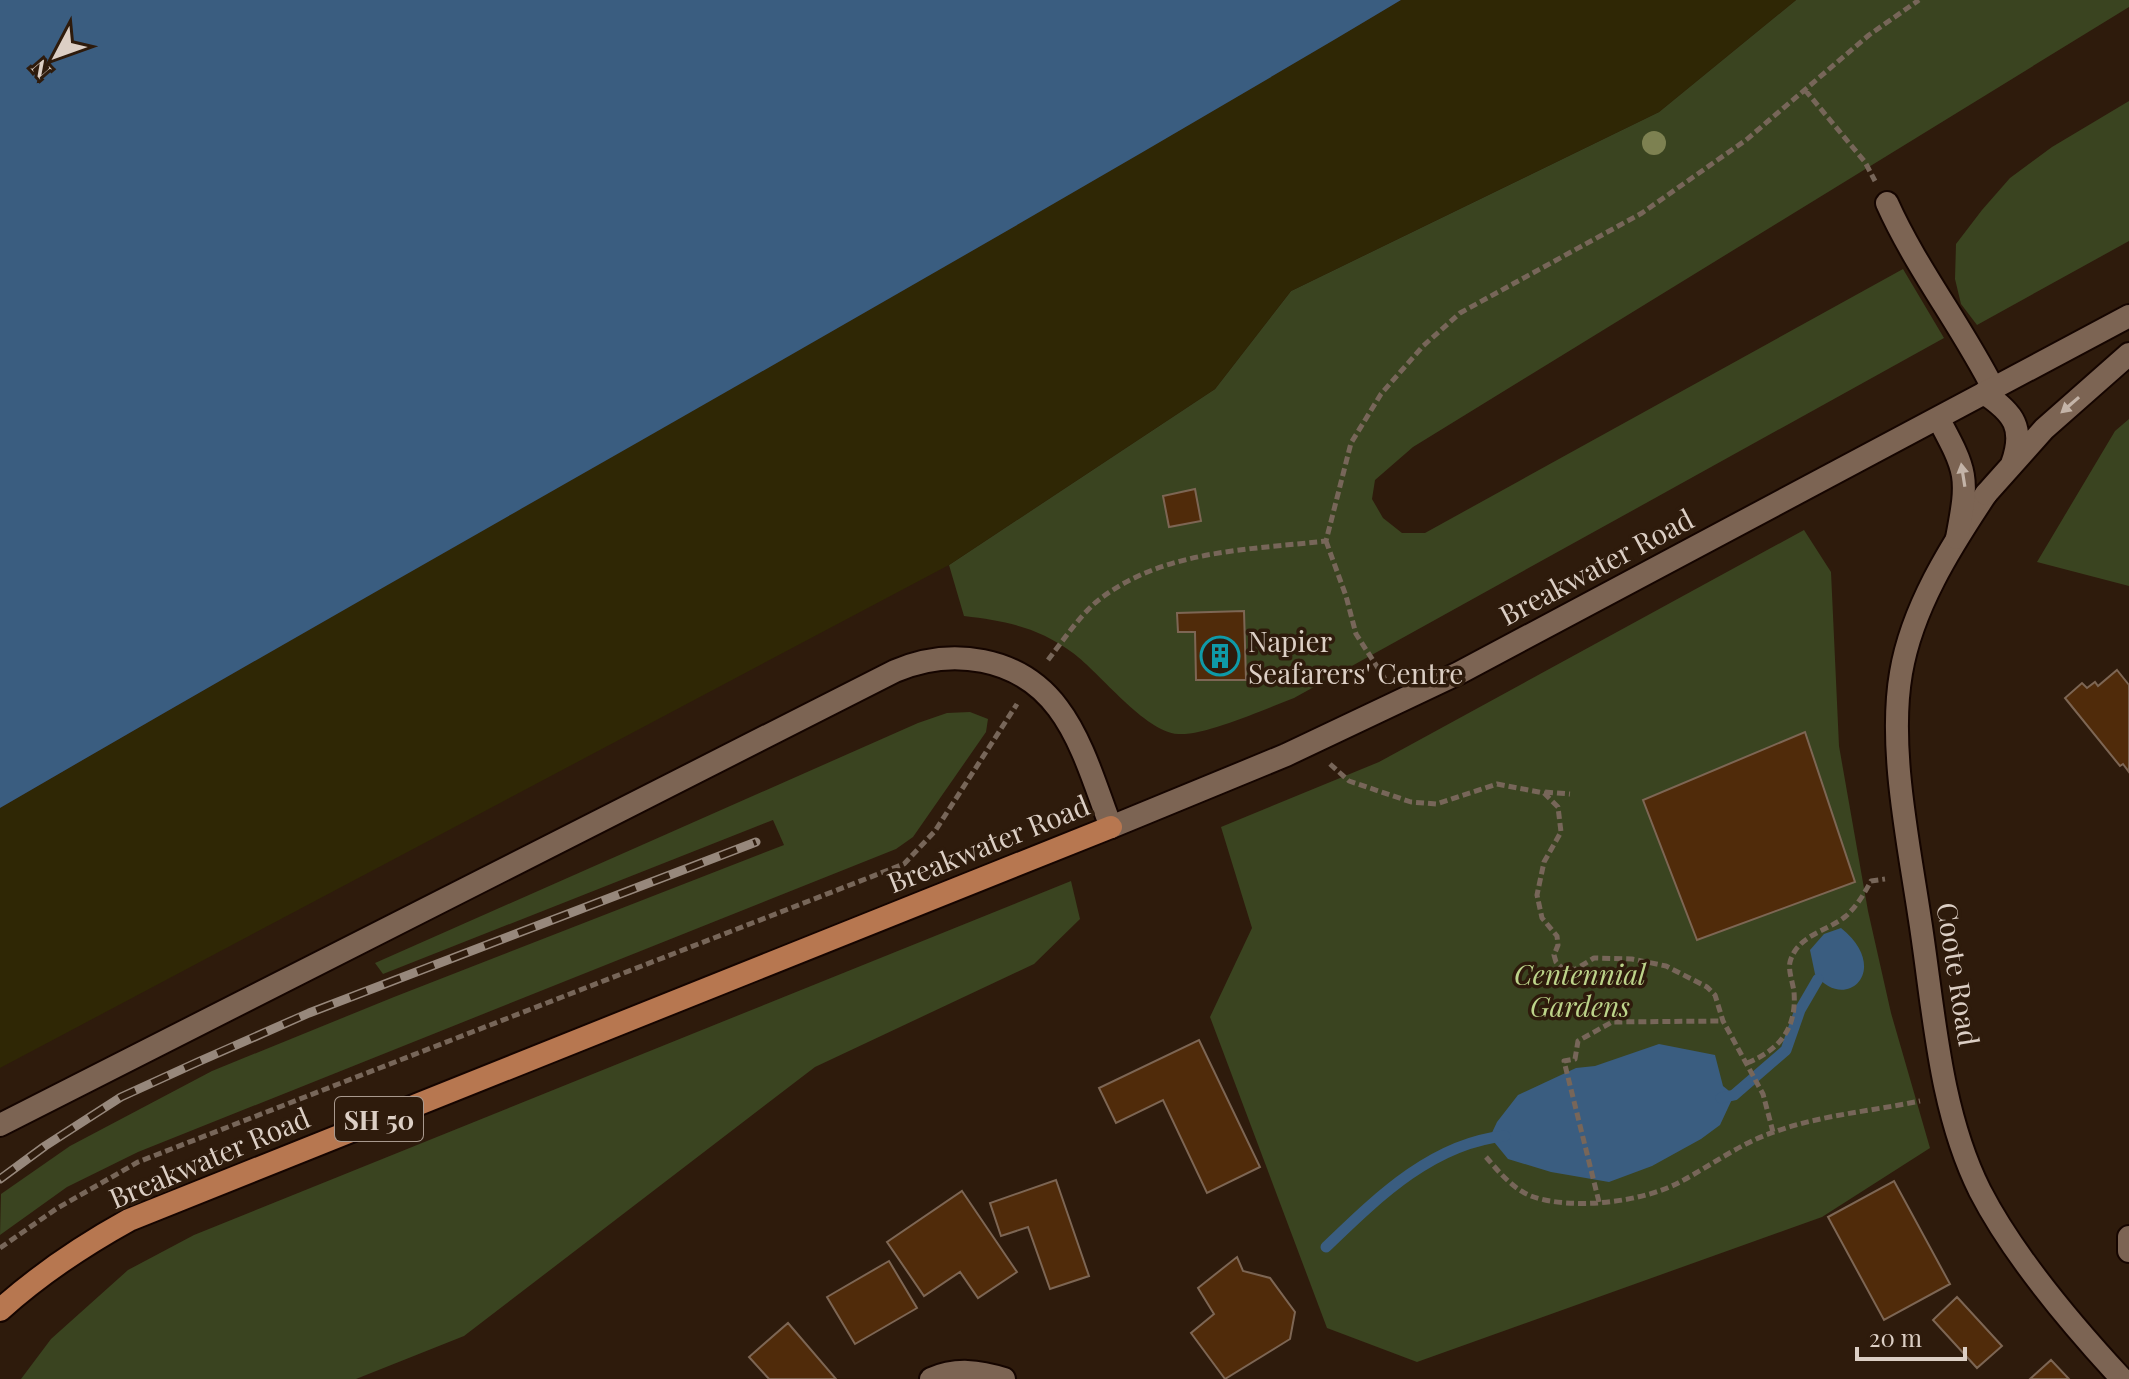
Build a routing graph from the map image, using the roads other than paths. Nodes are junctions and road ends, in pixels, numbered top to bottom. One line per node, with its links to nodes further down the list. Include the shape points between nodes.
1 (1887, 203): 4 (main road, via 1976,354)
2 (2129, 316): 4 (main road, Breakwater Road)
3 (2129, 354): 6 (main road, Coote Road, one-way to 6, via 2061,413)
4 (1988, 391): 5 (main road, Breakwater Road); 6 (main road, via 2013,418 2018,432)
5 (1938, 418): 7 (main road, Coote Road, one-way to 5, via 1964,472); 8 (main road, Breakwater Road, via 1399,702)
6 (2011, 466): 7 (main road, Coote Road)
7 (1957, 538): 15 (main road, Coote Road, via 1926,595 1901,672 1898,739 1948,1096 1965,1157 1995,1215 2070,1319)
8 (1111, 827): 9 (main road, via 1074,736 1045,693 988,661 925,660); 12 (highway, Breakwater Road / SH 50, via 129,1220 79,1247)
9 (0, 1125)
10 (2129, 1237): 11 (main road)
11 (2129, 1251)
12 (0, 1310)
13 (931, 1379): 14 (main road, via 960,1371)
14 (1004, 1379)
15 (2122, 1379)

